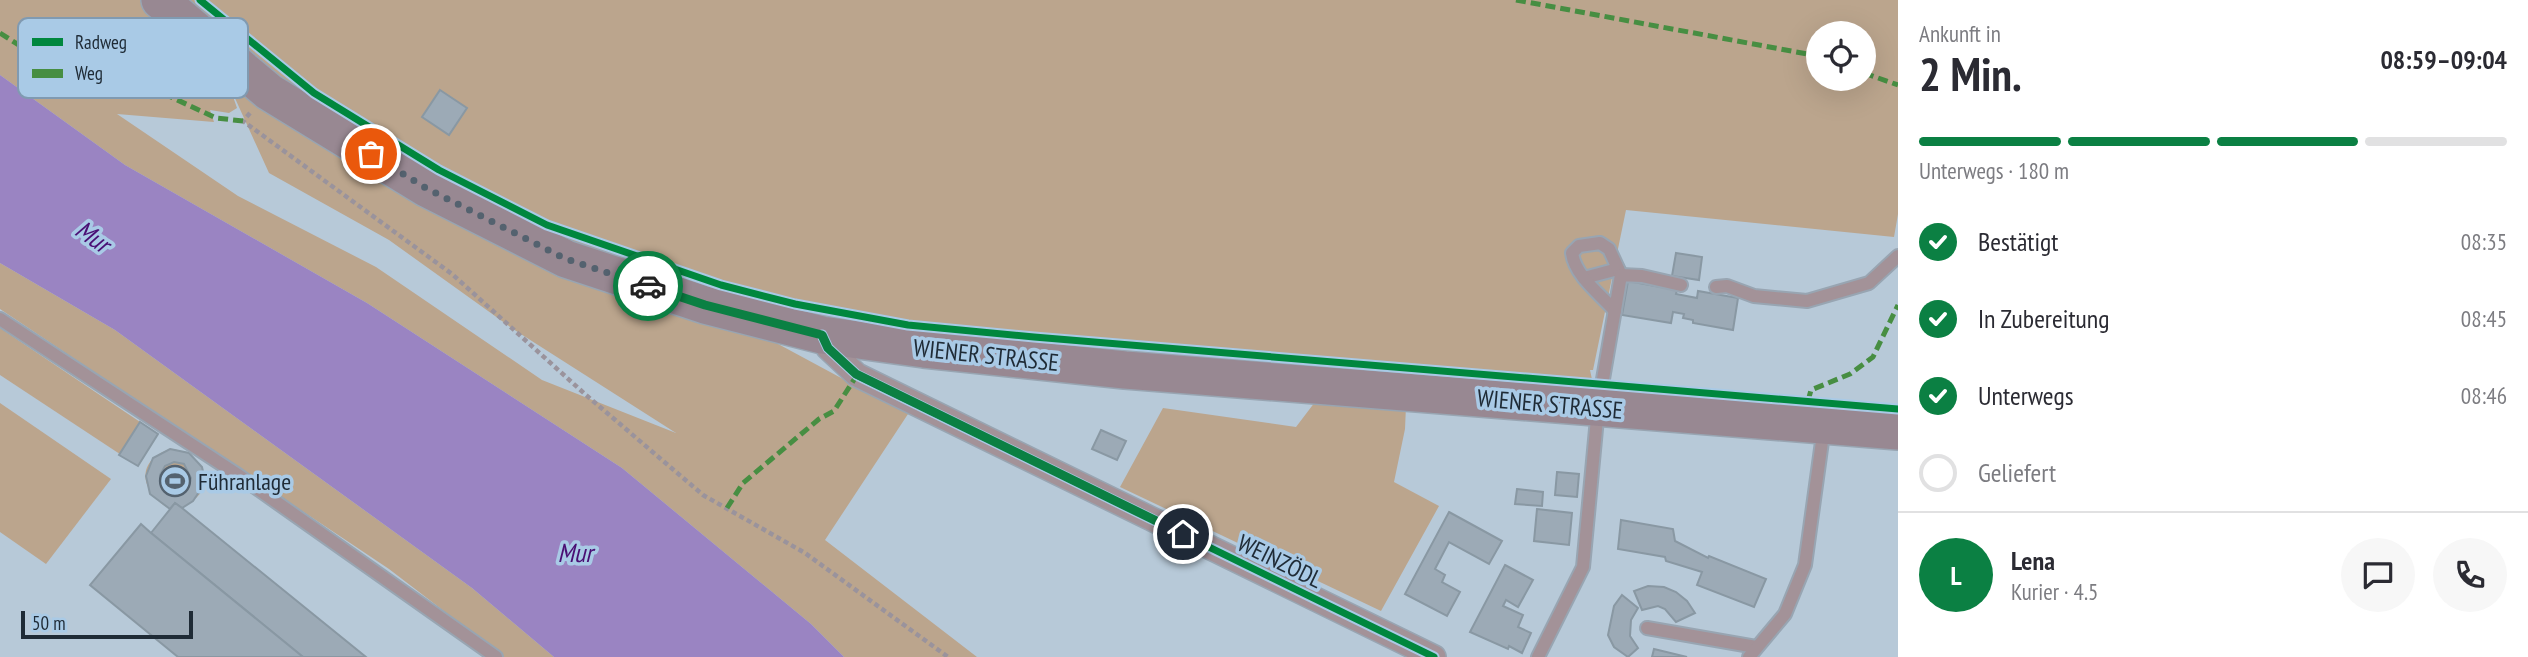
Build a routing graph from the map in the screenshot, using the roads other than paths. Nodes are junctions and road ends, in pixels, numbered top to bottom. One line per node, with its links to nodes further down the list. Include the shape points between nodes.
1 (160, 0): 2 (main road, WIENER STRASSE)
2 (181, 18)
3 (248, 74): 11 (main road, WIENER STRASSE, via 269,92 426,188 566,259 705,305)
4 (1898, 256): 8 (lane, via 1869,283 1807,301)
5 (1620, 272): 6 (lane); 6 (lane, via 1609,249 1589,243 1572,253); 7 (lane); 9 (lane)
6 (1584, 278): 9 (lane)
7 (1681, 285)
8 (1716, 287)
9 (1615, 311): 12 (lane)
10 (0, 319): 17 (lane, via 238,475)
11 (822, 335): 12 (main road, WIENER STRASSE, via 1125,370); 18 (street, WEINZÖDL, via 828,348 856,374)
12 (1598, 408): 13 (main road, WIENER STRASSE); 19 (lane, via 1583,568)
13 (1824, 426): 14 (main road, WIENER STRASSE); 16 (lane, via 1805,565 1785,614)
14 (1898, 431)
15 (1647, 628): 16 (lane)
16 (1753, 652)
17 (496, 657)
18 (1434, 657)
19 (1538, 657)

